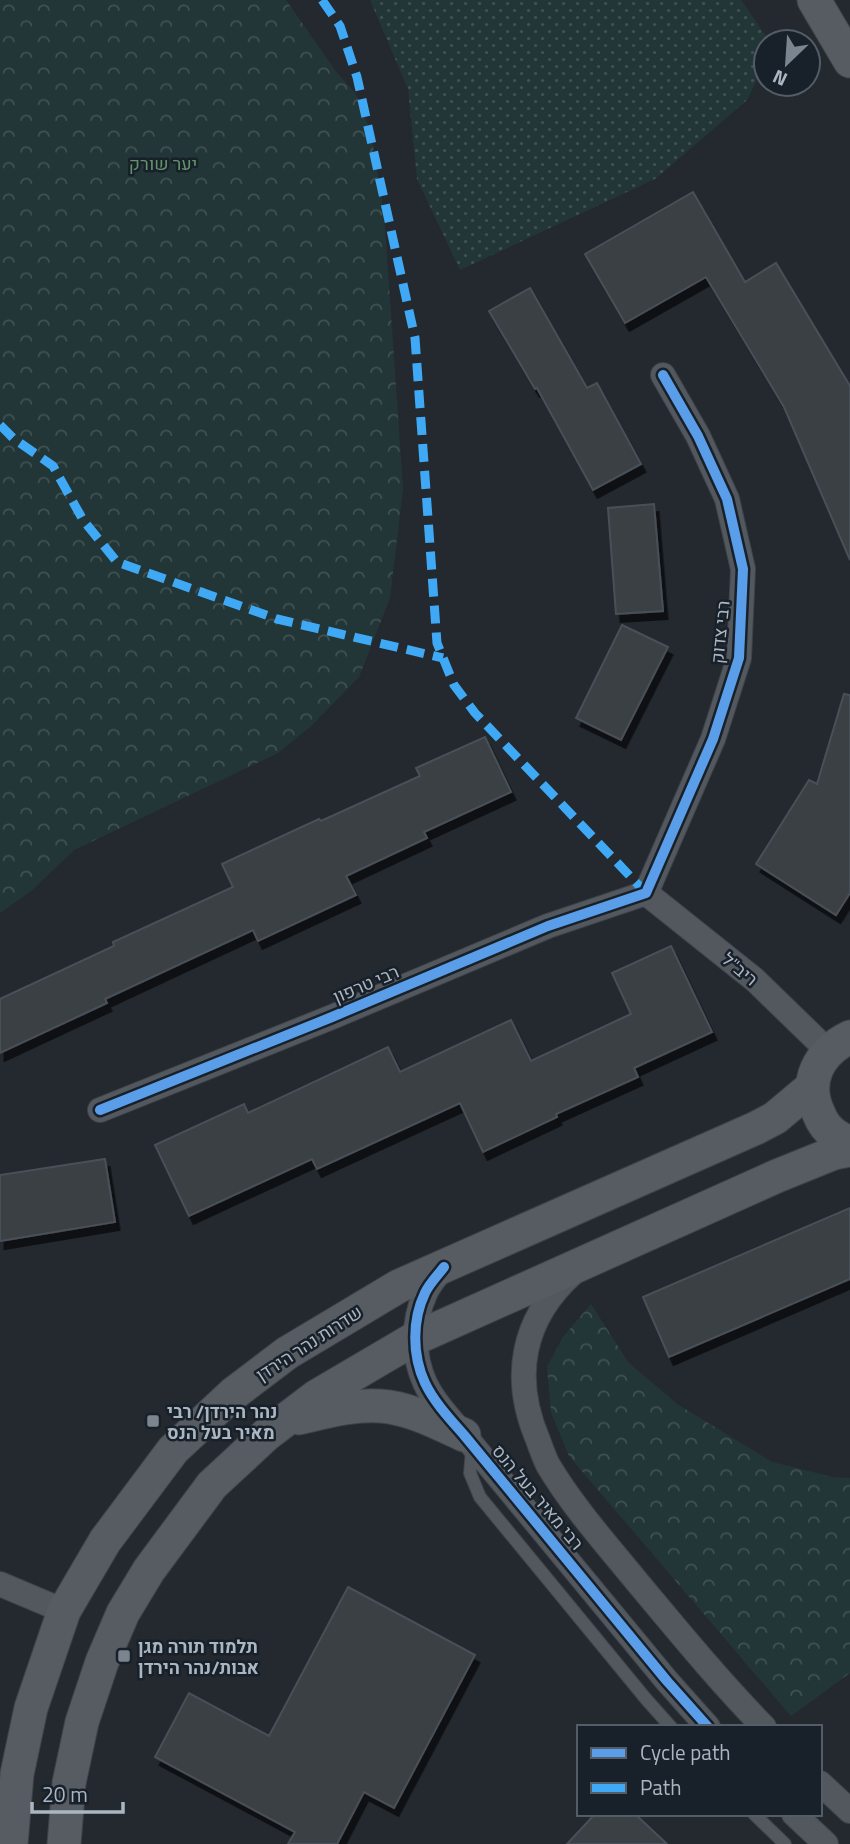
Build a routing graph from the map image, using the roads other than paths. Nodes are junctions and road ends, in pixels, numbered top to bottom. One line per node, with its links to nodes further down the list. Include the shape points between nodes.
1 (814, 0): 2 (main road)
2 (850, 61)
3 (663, 375): 4 (street, רבי צדוק, via 727,499 743,569 738,657 713,739)
4 (646, 892): 5 (street, ריב"ל); 7 (street, רבי טרפון, via 548,926)
5 (839, 1044): 6 (main road, via 814,1074)
6 (812, 1087): 8 (main road, via 822,1121 834,1135); 11 (main road, שדרות נהר הירדן, via 756,1128)
7 (100, 1110)
8 (850, 1143)
9 (850, 1150): 10 (main road, via 777,1175)
10 (587, 1261): 12 (main road); 19 (street, רבי מאיר בעל הנס, via 559,1285 534,1323 527,1343 523,1373 533,1429 565,1491 698,1655)
11 (444, 1267): 12 (street, רבי מאיר בעל הנס, via 425,1291); 16 (main road, שדרות נהר הירדן, via 399,1286 339,1321 233,1394 173,1450 105,1541)
12 (414, 1339): 13 (main road, via 317,1396); 14 (street, רבי מאיר בעל הנס, via 425,1382)
13 (283, 1422): 14 (main road, via 353,1406 382,1406 418,1416); 25 (main road, via 212,1485 123,1613 82,1722 69,1783)
14 (468, 1440): 17 (lane, via 470,1473 480,1497); 18 (street, רבי מאיר בעל הנס)
15 (0, 1584): 16 (street)
16 (64, 1611): 24 (main road, שדרות נהר הירדן, via 31,1709 17,1774)
17 (669, 1725)
18 (706, 1725)
19 (762, 1725)
20 (822, 1785): 21 (street)
21 (850, 1811)
22 (756, 1816): 26 (lane)
23 (796, 1816): 27 (street)
24 (11, 1844)
25 (64, 1844)
26 (785, 1844)
27 (826, 1844)

